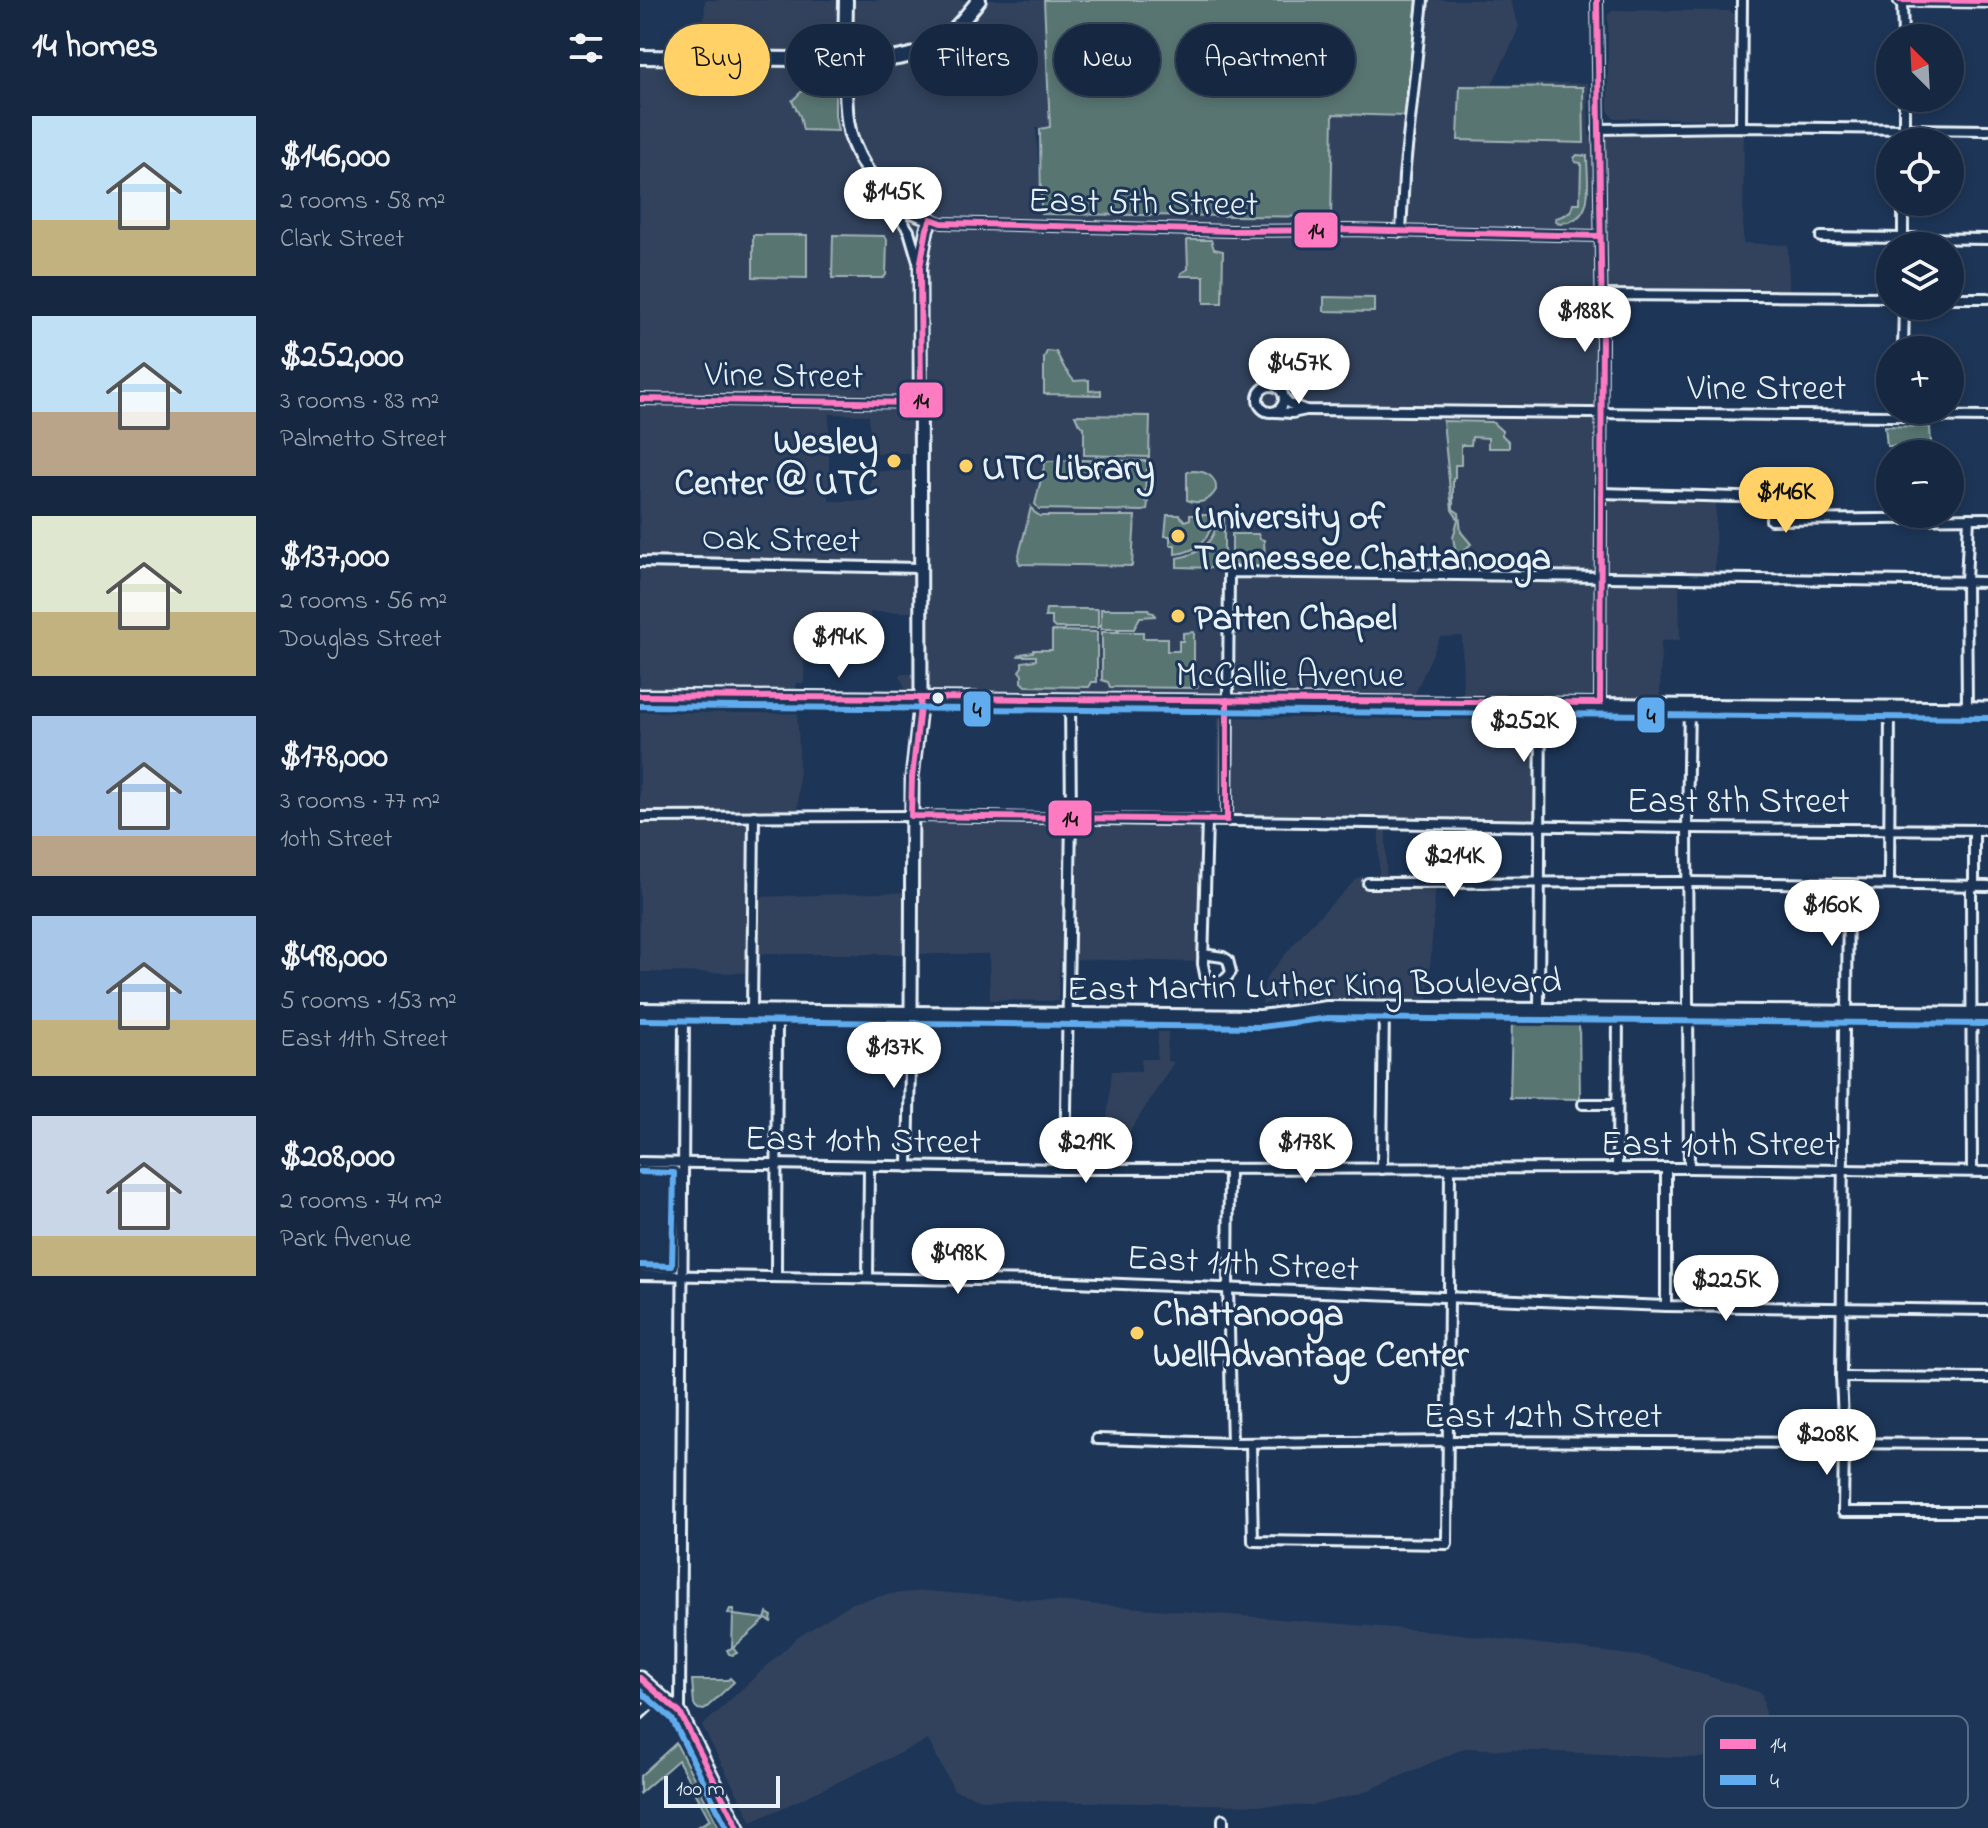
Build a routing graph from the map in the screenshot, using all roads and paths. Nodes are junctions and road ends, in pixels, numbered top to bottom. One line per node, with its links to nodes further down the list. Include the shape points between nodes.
1 (846, 0): 8 (main road)
2 (979, 0): 12 (main road, via 948,37 917,54)
3 (1423, 0): 21 (street)
4 (1597, 0): 15 (street)
5 (1742, 0): 14 (street)
6 (1901, 0): 7 (main road); 9 (street)
7 (1988, 1)
8 (846, 24)
9 (1902, 24)
10 (640, 57): 11 (main road)
11 (786, 58)
12 (894, 59)
13 (847, 96): 19 (main road, East 5th Street, via 848,126 857,150)
14 (1741, 127): 15 (street); 16 (street)
15 (1598, 129): 22 (street)
16 (1876, 129)
17 (1964, 130): 18 (street)
18 (1988, 130)
19 (897, 203): 20 (main road, East 5th Street); 27 (street)
20 (931, 219): 21 (street, East 5th Street, via 1055,227); 27 (main road)
21 (1401, 232): 22 (street, East 5th Street)
22 (1600, 236): 28 (street)
23 (1821, 237): 25 (street)
24 (1988, 239): 26 (street)
25 (1876, 240)
26 (1964, 240)
27 (920, 267): 34 (main road)
28 (1601, 295): 29 (street); 37 (street)
29 (1876, 297)
30 (1964, 298): 31 (street)
31 (1988, 298)
32 (1284, 398): 35 (street, Vine Street); 36 (street, via 1281,407); 36 (street, via 1272,386 1260,393 1260,405)
33 (640, 399): 34 (street, Vine Street)
34 (924, 403): 45 (main road)
35 (1306, 410): 36 (street, Vine Street); 37 (street, Vine Street)
36 (1271, 411)
37 (1600, 413): 38 (street, Vine Street); 41 (street)
38 (1876, 413)
39 (1964, 416): 40 (street, Vine Street)
40 (1988, 417)
41 (1601, 493): 42 (street, via 1772,498 1771,520); 46 (street)
42 (1969, 518): 43 (street); 47 (street)
43 (1988, 518)
44 (640, 562): 45 (street, Oak Street)
45 (920, 568): 50 (main road)
46 (1601, 576): 47 (street); 52 (street, via 1229,572); 54 (street)
47 (1966, 581): 48 (street); 57 (street)
48 (1988, 582)
49 (640, 696): 50 (main road, McCallie Avenue)
50 (921, 698): 51 (main road, McCallie Avenue); 60 (main road)
51 (1070, 699): 52 (main road, McCallie Avenue); 62 (street)
52 (1227, 700): 53 (main road, McCallie Avenue); 64 (street)
53 (1541, 703): 54 (main road, McCallie Avenue); 65 (street)
54 (1600, 703): 55 (main road, McCallie Avenue)
55 (1689, 704): 56 (main road, McCallie Avenue); 66 (street)
56 (1890, 707): 57 (main road, McCallie Avenue); 67 (street)
57 (1967, 708): 58 (main road, McCallie Avenue)
58 (1988, 708)
59 (754, 816): 60 (street, East 8th Street); 61 (street); 84 (street)
60 (911, 816): 62 (street, East 8th Street); 87 (main road)
61 (640, 817)
62 (1071, 818): 63 (street, East 8th Street); 90 (street)
63 (1207, 820): 64 (street, East 8th Street); 77 (street)
64 (1227, 820): 65 (street, East 8th Street)
65 (1540, 825): 66 (street, East 8th Street); 70 (street)
66 (1687, 828): 67 (street, East 8th Street); 71 (street)
67 (1889, 829): 68 (street, East 8th Street); 74 (street)
68 (1974, 830): 69 (street, East 8th Street); 75 (street)
69 (1988, 830)
70 (1539, 882): 71 (street); 72 (street); 79 (street)
71 (1688, 882): 73 (street); 83 (street)
72 (1368, 883)
73 (1848, 884): 74 (street); 86 (street)
74 (1889, 884): 75 (street)
75 (1972, 886): 76 (street); 88 (street)
76 (1988, 886)
77 (1203, 954)
78 (1384, 1008): 79 (main road, East Martin Luther King Boulevard); 90 (main road, East Martin Luther King Boulevard, via 1327,1008 1261,1017); 101 (street)
79 (1539, 1009): 82 (main road, East Martin Luther King Boulevard)
80 (640, 1010): 81 (main road, East Martin Luther King Boulevard)
81 (684, 1010): 84 (main road, East Martin Luther King Boulevard); 94 (street)
82 (1618, 1010): 83 (main road, East Martin Luther King Boulevard); 92 (street)
83 (1688, 1010): 86 (main road, East Martin Luther King Boulevard); 98 (street)
84 (752, 1012): 85 (main road, East Martin Luther King Boulevard)
85 (777, 1012): 87 (main road, East Martin Luther King Boulevard); 95 (street)
86 (1847, 1013): 88 (main road, East Martin Luther King Boulevard); 105 (street)
87 (911, 1014): 90 (main road, East Martin Luther King Boulevard); 97 (street)
88 (1972, 1014): 89 (main road, East Martin Luther King Boulevard); 106 (street)
89 (1988, 1014)
90 (1067, 1016): 99 (street)
91 (1583, 1104): 92 (street)
92 (1616, 1104): 103 (street)
93 (640, 1162): 94 (street, East 10th Street)
94 (684, 1163): 95 (street, East 10th Street); 109 (street)
95 (776, 1165): 96 (street, East 10th Street); 110 (street)
96 (869, 1166): 97 (street, East 10th Street); 111 (street)
97 (908, 1167): 99 (street, East 10th Street)
98 (1689, 1168): 104 (street, East 10th Street); 105 (street, East 10th Street)
99 (1065, 1169): 100 (street, East 10th Street)
100 (1229, 1169): 101 (street, East 10th Street); 112 (street)
101 (1382, 1169): 102 (street, East 10th Street)
102 (1450, 1169): 103 (street, East 10th Street); 113 (street)
103 (1617, 1169): 104 (street, East 10th Street)
104 (1666, 1169): 114 (street)
105 (1844, 1170): 106 (street, East 10th Street); 115 (street)
106 (1972, 1171): 107 (street, East 10th Street)
107 (1988, 1172)
108 (640, 1275): 109 (street, East 11th Street)
109 (682, 1276): 110 (street, East 11th Street); 128 (street)
110 (776, 1277): 111 (street, East 11th Street)
111 (868, 1278): 112 (street, East 11th Street)
112 (1228, 1289): 113 (street, East 11th Street); 121 (street)
113 (1449, 1299): 114 (street, East 11th Street); 120 (street)
114 (1666, 1306): 115 (street, East 11th Street)
115 (1843, 1308): 116 (street, East 11th Street); 117 (street)
116 (1988, 1310)
117 (1841, 1377): 118 (street); 123 (street)
118 (1988, 1378)
119 (1097, 1439): 121 (street, East 12th Street)
120 (1448, 1441): 122 (street, East 12th Street); 122 (street, via 1447,1544 1253,1541); 123 (street, East 12th Street)
121 (1232, 1443): 122 (street, East 12th Street)
122 (1251, 1443)
123 (1844, 1443): 124 (street, East 12th Street); 125 (street, via 1843,1512)
124 (1988, 1444)
125 (1988, 1512)
126 (640, 1678): 127 (main road)
127 (660, 1695): 128 (main road); 129 (street)
128 (680, 1713): 130 (main road)
129 (640, 1714)
130 (738, 1828)

